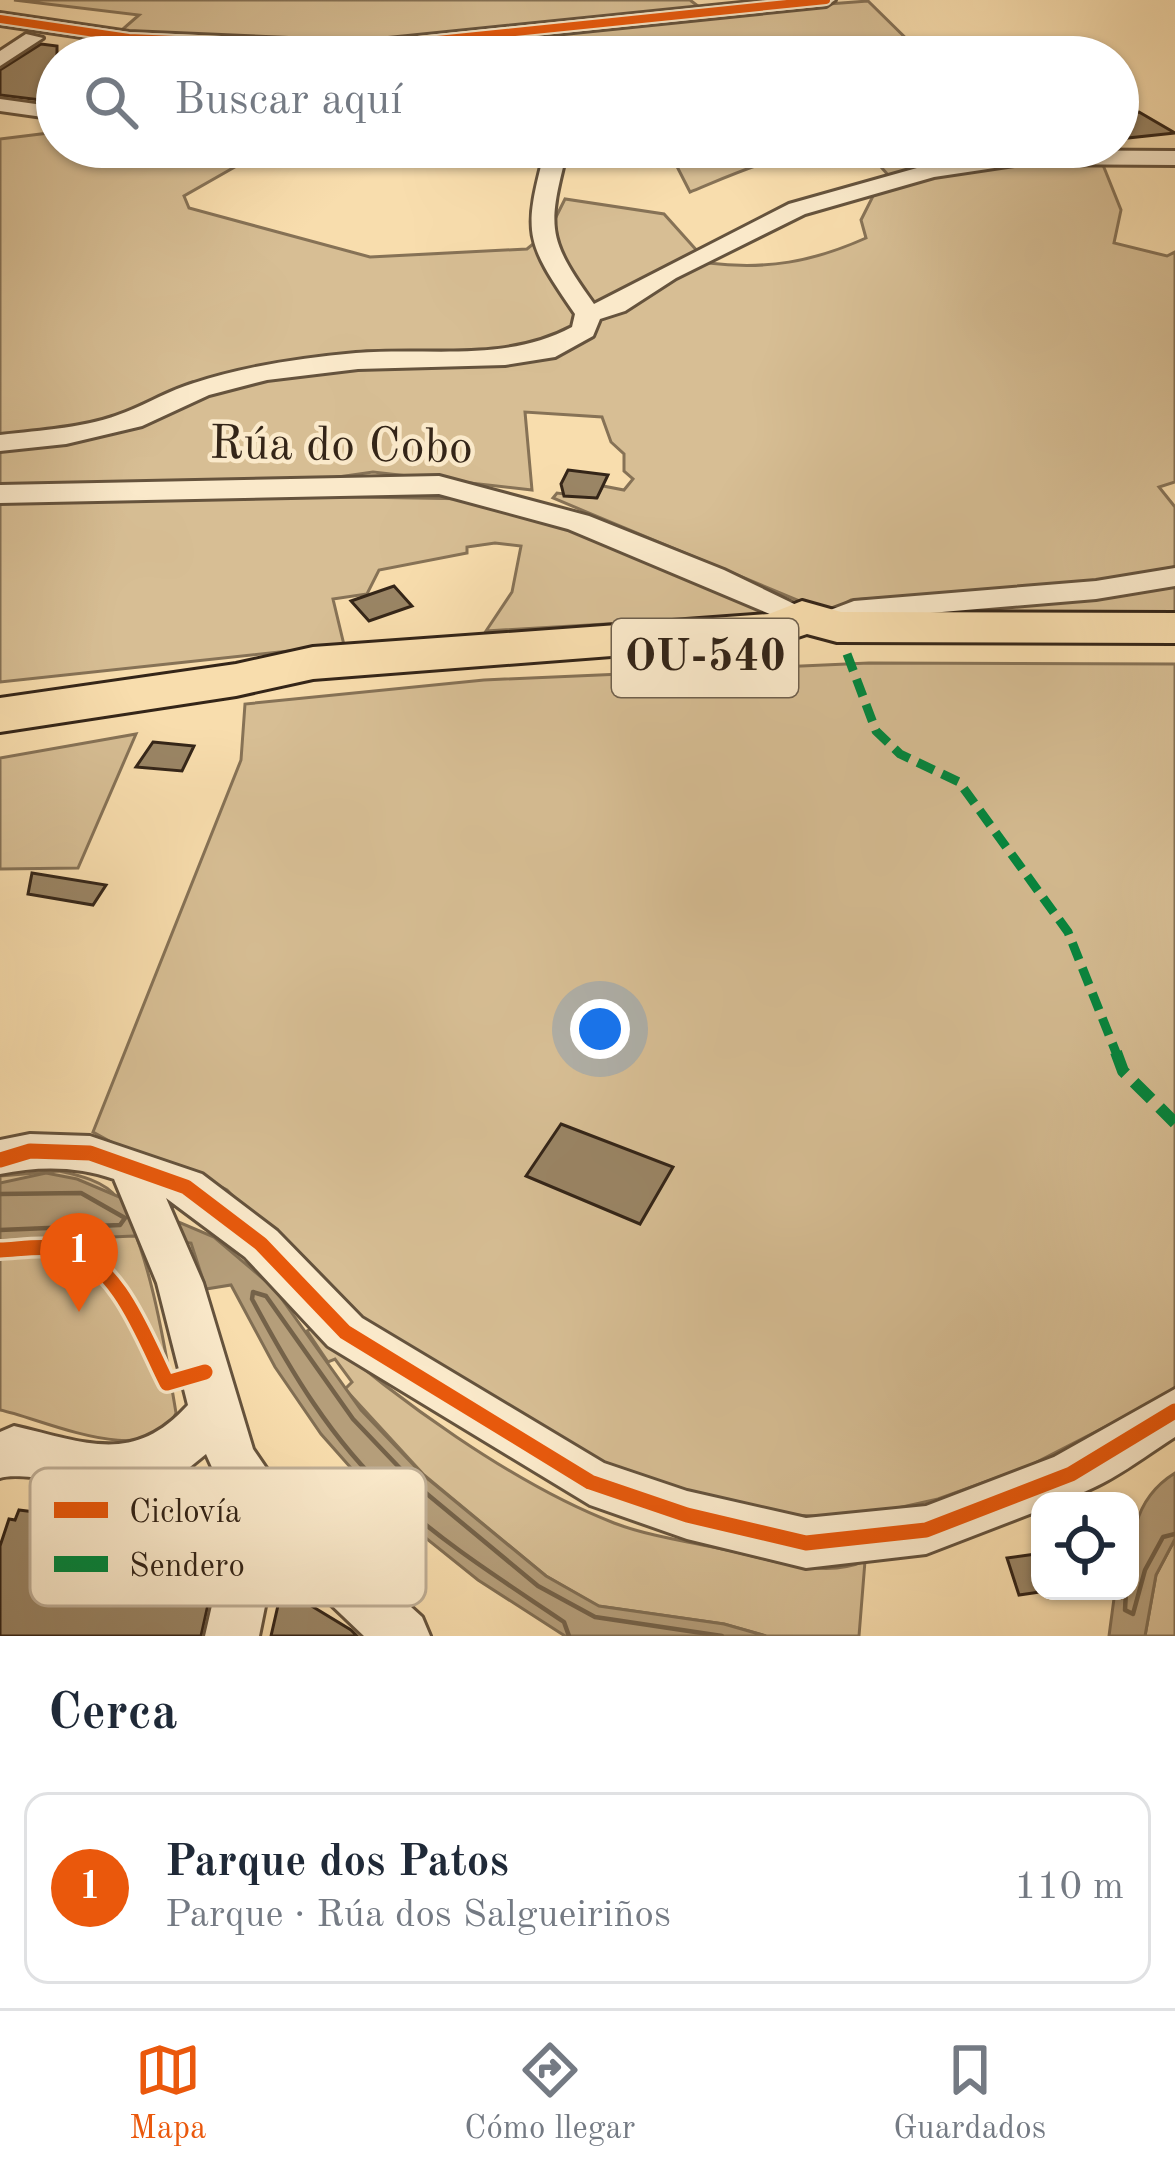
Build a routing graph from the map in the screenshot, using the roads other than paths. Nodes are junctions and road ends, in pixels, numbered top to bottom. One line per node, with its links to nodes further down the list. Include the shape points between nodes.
1 (826, 0): 4 (street)
2 (0, 19): 5 (street)
3 (0, 29): 8 (street)
4 (526, 31): 6 (street); 7 (street)
5 (126, 36)
6 (479, 36)
7 (533, 36)
8 (34, 38): 9 (street)
9 (0, 60)
10 (0, 105): 11 (street)
11 (36, 110)
12 (1139, 158): 13 (street)
13 (1175, 158)
14 (552, 168): 16 (street, via 536,228)
15 (960, 168): 16 (street, via 797,209)
16 (588, 314): 17 (street, via 584,331 546,351 266,372 200,389 132,420)
17 (0, 442)
18 (0, 494): 21 (street, Rúa do Cobo, via 439,485 583,523)
19 (1175, 577): 21 (street, via 854,610)
20 (1175, 632): 21 (main road, OU-540)
21 (831, 634): 22 (main road, OU-540, via 1000,652); 23 (main road, OU-540, via 579,662 318,682); 23 (main road, OU-540, via 667,636 313,663)
22 (1175, 653)
23 (236, 680): 24 (main road, OU-540)
24 (0, 715)
25 (0, 1156): 26 (street, via 90,1153)
26 (133, 1172): 27 (street, via 180,1283); 28 (street, via 186,1187 261,1244 345,1332 590,1482 806,1543 926,1530 1071,1474)
27 (214, 1411): 31 (street, via 193,1438); 32 (street)
28 (1175, 1412)
29 (0, 1455): 30 (street, via 14,1449)
30 (105, 1468)
31 (135, 1468)
32 (236, 1468)
33 (238, 1606): 35 (street)
34 (366, 1606): 36 (street)
35 (232, 1636)
36 (403, 1636)

